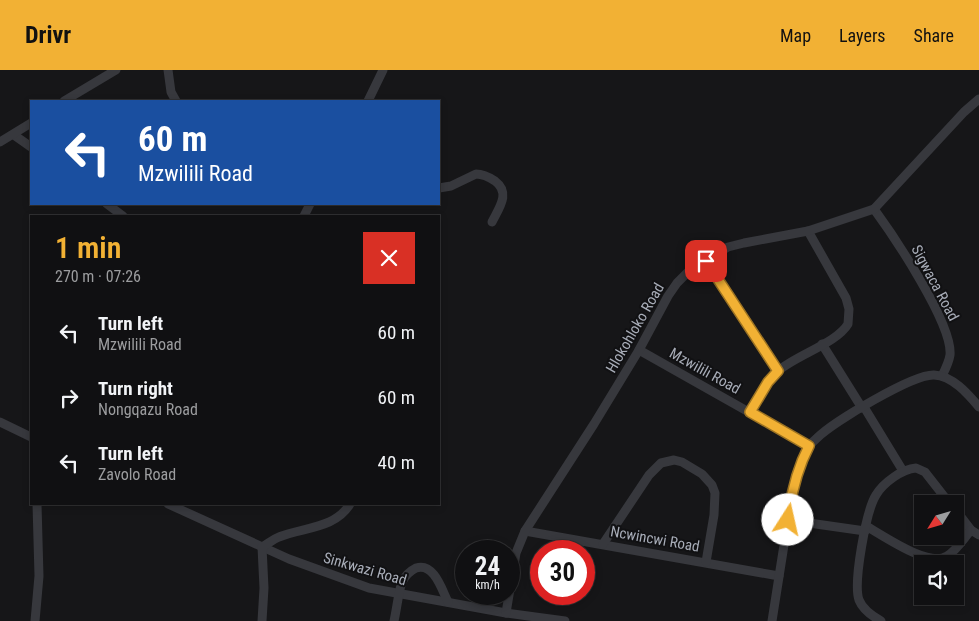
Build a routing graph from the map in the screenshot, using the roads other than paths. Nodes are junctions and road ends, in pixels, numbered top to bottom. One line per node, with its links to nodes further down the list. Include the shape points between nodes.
1 (116, 70): 5 (street)
2 (168, 70): 6 (street)
3 (383, 70): 7 (street)
4 (979, 99): 14 (street, Hlokohloko Road)
5 (66, 100)
6 (175, 100)
7 (368, 100)
8 (30, 124): 9 (street)
9 (14, 135): 10 (street); 11 (street)
10 (0, 142)
11 (30, 146)
12 (440, 188): 16 (street, via 476,174 490,178 499,184 504,196)
13 (108, 205): 15 (street)
14 (874, 208): 17 (street, Hlokohloko Road); 22 (street, Sigwaca Road, via 897,242 945,331 950,354)
15 (122, 215)
16 (492, 222)
17 (808, 231): 18 (street, Hlokohloko Road, via 735,245); 19 (street, via 846,298 850,317 847,327)
18 (706, 261): 20 (street, Hlokohloko Road, via 677,283); 21 (street)
19 (822, 344): 21 (street); 23 (street)
20 (639, 350): 25 (street, Mzwilili Road); 37 (street, Hlokohloko Road)
21 (778, 371): 25 (street)
22 (942, 376): 23 (street, via 929,375 908,382); 24 (street, via 959,386)
23 (863, 407): 28 (street, via 828,429); 29 (street)
24 (979, 408)
25 (750, 412): 28 (street, Mzwilili Road)
26 (0, 422): 27 (street)
27 (30, 437)
28 (809, 446): 35 (street, via 798,471)
29 (903, 471): 30 (street, via 920,469); 36 (street, via 880,488 867,516)
30 (942, 495)
31 (36, 505): 46 (street, via 39,576)
32 (170, 505): 40 (street, Sinkwazi Road)
33 (349, 505): 40 (street, via 332,520 280,537)
34 (964, 519): 38 (street)
35 (788, 520): 36 (street); 42 (street)
36 (866, 528): 38 (street, via 935,560 947,556); 51 (street, via 857,594 864,609)
37 (525, 531): 39 (street, Ncwincwi Road); 45 (street, Hlokohloko Road, via 516,553)
38 (975, 532)
39 (603, 544): 41 (street, Ncwincwi Road); 41 (street, via 649,475 661,463 674,460 702,474 715,493)
40 (262, 547): 43 (street, Sinkwazi Road, via 347,581); 47 (street)
41 (706, 562): 42 (street, Ncwincwi Road)
42 (779, 576): 50 (street)
43 (400, 594): 44 (street, Sinkwazi Road); 44 (street, via 409,572 422,567 432,573); 48 (street)
44 (448, 602): 45 (street, Sinkwazi Road)
45 (506, 613): 49 (street, Sinkwazi Road)
46 (35, 621)
47 (262, 621)
48 (394, 621)
49 (565, 621)
50 (772, 621)
51 (881, 621)

